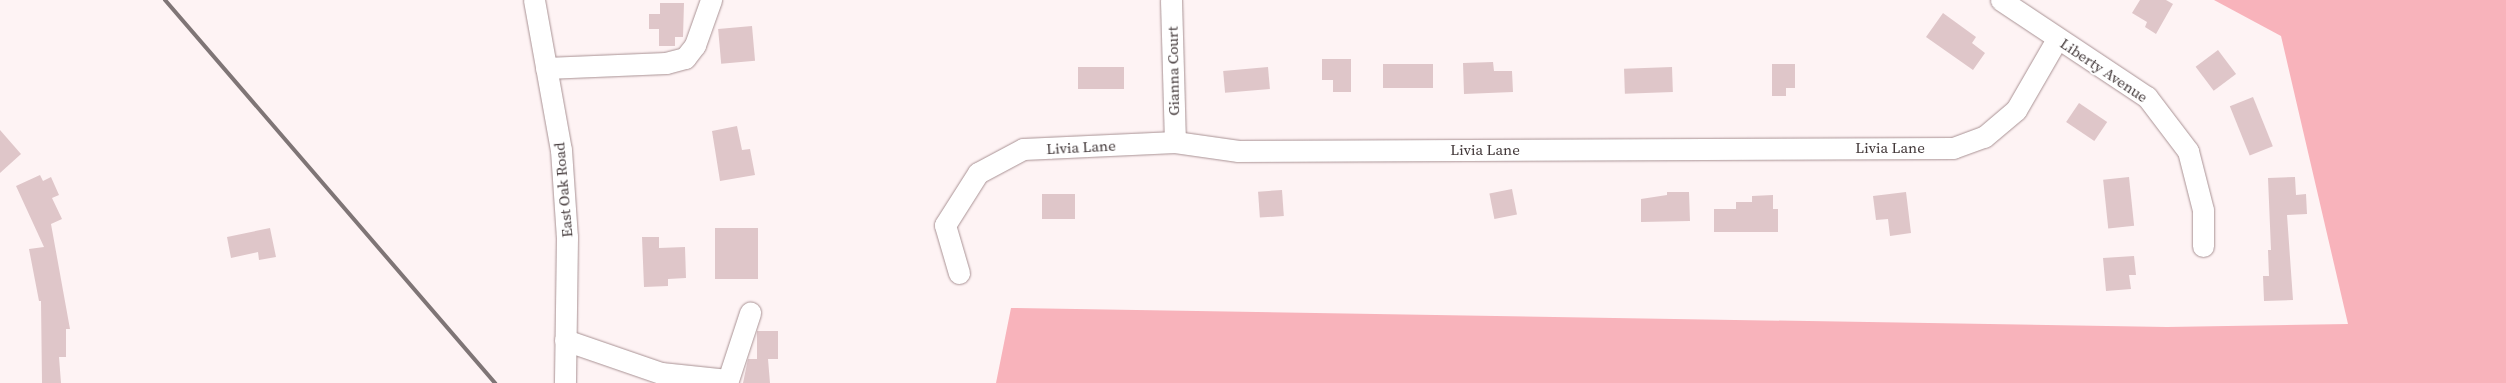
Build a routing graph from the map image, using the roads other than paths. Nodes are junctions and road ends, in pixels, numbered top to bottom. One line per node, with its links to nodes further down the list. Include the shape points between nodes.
1 (534, 0): 6 (street, East Oak Road)
2 (711, 0): 6 (street, via 695,45 685,58 666,64)
3 (1172, 0): 7 (street, Gianna Court)
4 (2001, 0): 5 (street, Liberty Avenue)
5 (2057, 39): 7 (street, Livia Lane, via 2016,110 1984,136 1953,148 1238,151); 8 (street, Liberty Avenue, via 2147,97 2188,151 2203,210)
6 (546, 68): 11 (street, East Oak Road, via 561,150 566,224)
7 (1175, 142): 9 (street, Livia Lane, via 1024,149 978,173 945,225)
8 (2203, 246)
9 (958, 273)
10 (750, 312): 11 (street, via 728,380 661,373)
11 (566, 340): 12 (street, East Oak Road)
12 (565, 383)

